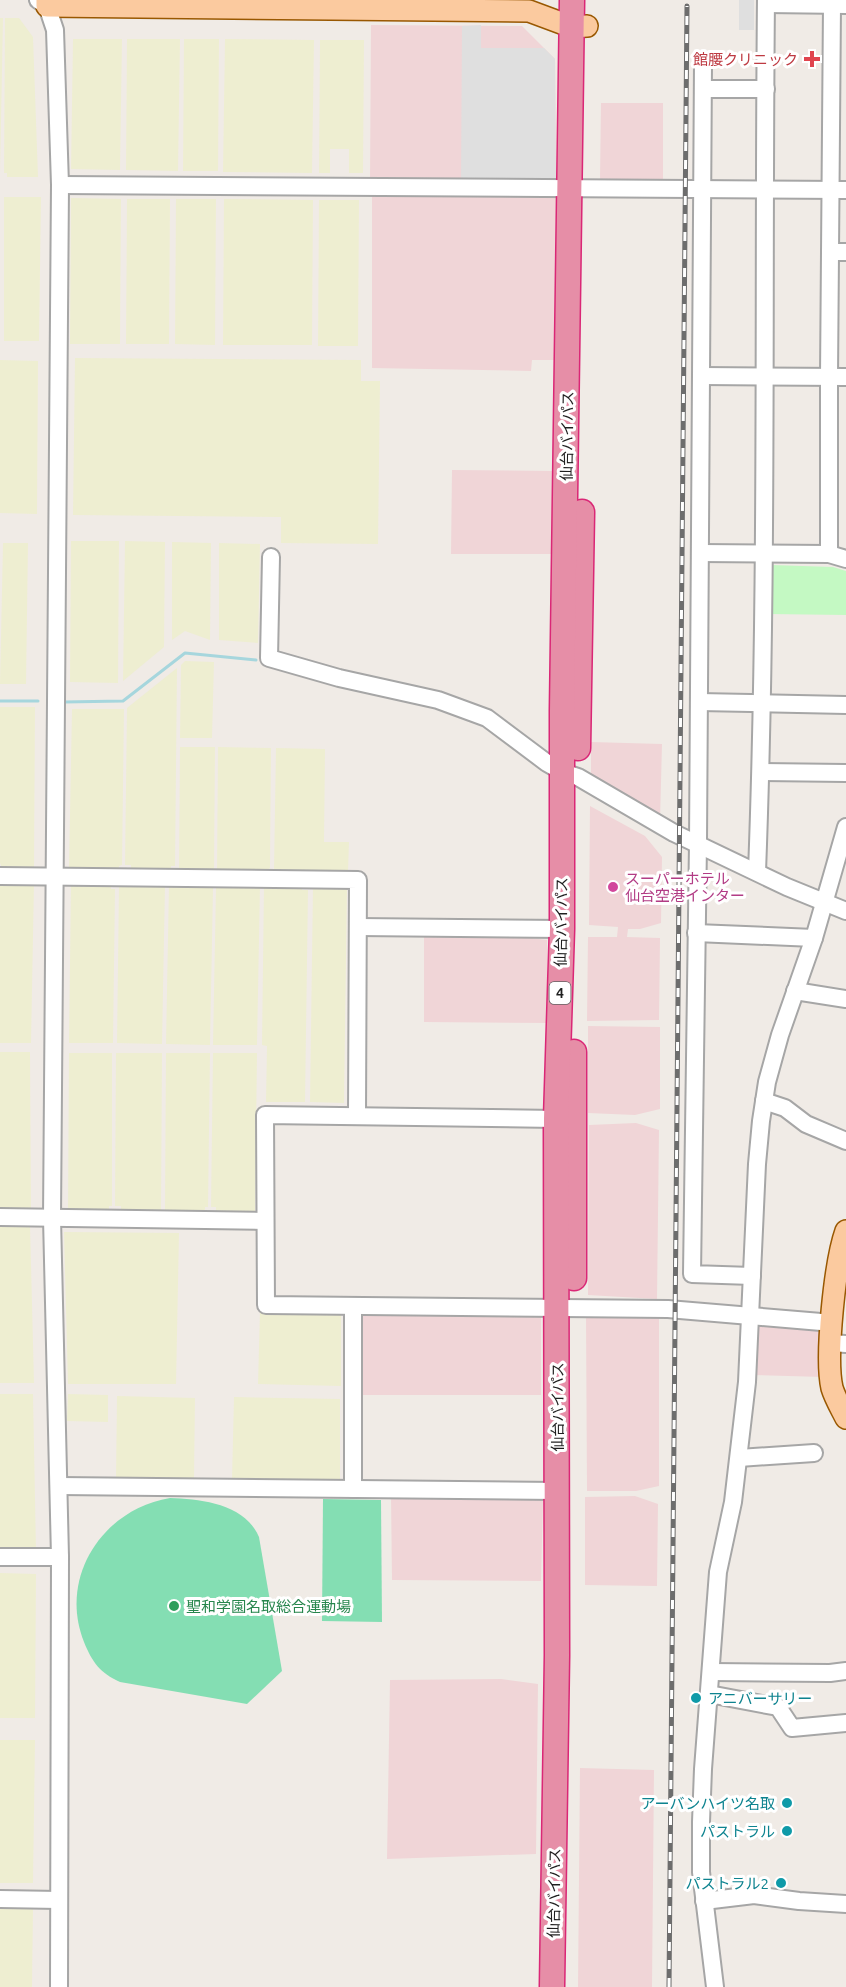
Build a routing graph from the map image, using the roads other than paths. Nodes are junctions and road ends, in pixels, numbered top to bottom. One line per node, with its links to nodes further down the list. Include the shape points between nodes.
1 (572, 0): 6 (highway, 仙台バイパス / 4)
2 (587, 0): 6 (highway, 仙台バイパス / 4)
3 (53, 2): 6 (main road, via 530,10); 10 (street)
4 (766, 2): 5 (street); 9 (street)
5 (839, 5): 14 (street)
6 (580, 27): 11 (highway, 仙台バイパス / 4)
7 (703, 63): 8 (street)
8 (703, 89): 9 (street); 12 (street)
9 (766, 89): 13 (street)
10 (60, 185): 11 (street); 38 (street)
11 (578, 188): 12 (street); 33 (highway, 仙台バイパス / 4)
12 (702, 189): 13 (street); 16 (street)
13 (765, 189): 14 (street); 17 (street)
14 (838, 190): 15 (street)
15 (838, 252): 18 (street)
16 (702, 376): 17 (street); 23 (street)
17 (765, 377): 18 (street); 24 (street)
18 (829, 377): 19 (street); 20 (street)
19 (846, 377)
20 (838, 444): 21 (street)
21 (829, 507): 22 (street); 25 (street)
22 (846, 508)
23 (700, 553): 24 (street); 28 (street)
24 (763, 554): 25 (street); 29 (street)
25 (829, 554): 27 (street)
26 (271, 557): 33 (street, via 269,658 438,700 487,718 530,751)
27 (846, 559)
28 (699, 702): 29 (street); 35 (street)
29 (760, 704): 30 (street); 31 (street)
30 (846, 705)
31 (761, 772): 32 (street); 36 (street)
32 (846, 773)
33 (570, 774): 35 (street); 42 (highway, 仙台バイパス / 4); 57 (highway, 仙台バイパス / 4, via 574,946)
34 (846, 827): 39 (street)
35 (698, 843): 36 (street); 43 (street)
36 (757, 872): 39 (street)
37 (0, 876): 38 (street)
38 (54, 877): 41 (street, via 358,880); 52 (street)
39 (823, 903): 40 (street); 44 (street)
40 (846, 911)
41 (358, 927): 42 (street); 48 (street)
42 (562, 929): 49 (highway, 仙台バイパス / 4)
43 (696, 933): 44 (street); 55 (street, via 692,1274)
44 (813, 938): 45 (street)
45 (795, 991): 46 (street); 47 (street)
46 (846, 999)
47 (764, 1101): 50 (street); 55 (street)
48 (357, 1116): 49 (street); 53 (street, via 265,1114)
49 (556, 1119): 57 (highway, 仙台バイパス / 4)
50 (846, 1141)
51 (0, 1217): 52 (street)
52 (52, 1218): 53 (street); 63 (street)
53 (265, 1221): 56 (street, via 266,1305)
54 (845, 1239): 59 (main road)
55 (752, 1276): 58 (street)
56 (354, 1306): 57 (street); 64 (street)
57 (566, 1308): 58 (street, via 675,1309); 65 (highway, 仙台バイパス / 4); 78 (highway, 仙台バイパス / 4)
58 (750, 1316): 59 (street); 62 (street)
59 (837, 1337): 60 (main road, via 831,1376 833,1391)
60 (846, 1418)
61 (814, 1453): 62 (street)
62 (739, 1458): 69 (street, via 718,1572)
63 (59, 1486): 64 (street); 67 (street)
64 (352, 1489): 65 (street)
65 (557, 1491): 77 (highway, 仙台バイパス / 4)
66 (0, 1557): 67 (street)
67 (60, 1557): 73 (street)
68 (846, 1671): 69 (street)
69 (711, 1672): 70 (street)
70 (709, 1694): 71 (street, via 778,1707 792,1728); 74 (street, via 700,1822)
71 (846, 1722)
72 (0, 1899): 73 (street)
73 (59, 1900): 76 (street)
74 (704, 1901): 75 (street, via 754,1895); 79 (street)
75 (846, 1904)
76 (58, 1987)
77 (552, 1987)
78 (563, 1987)
79 (715, 1987)

